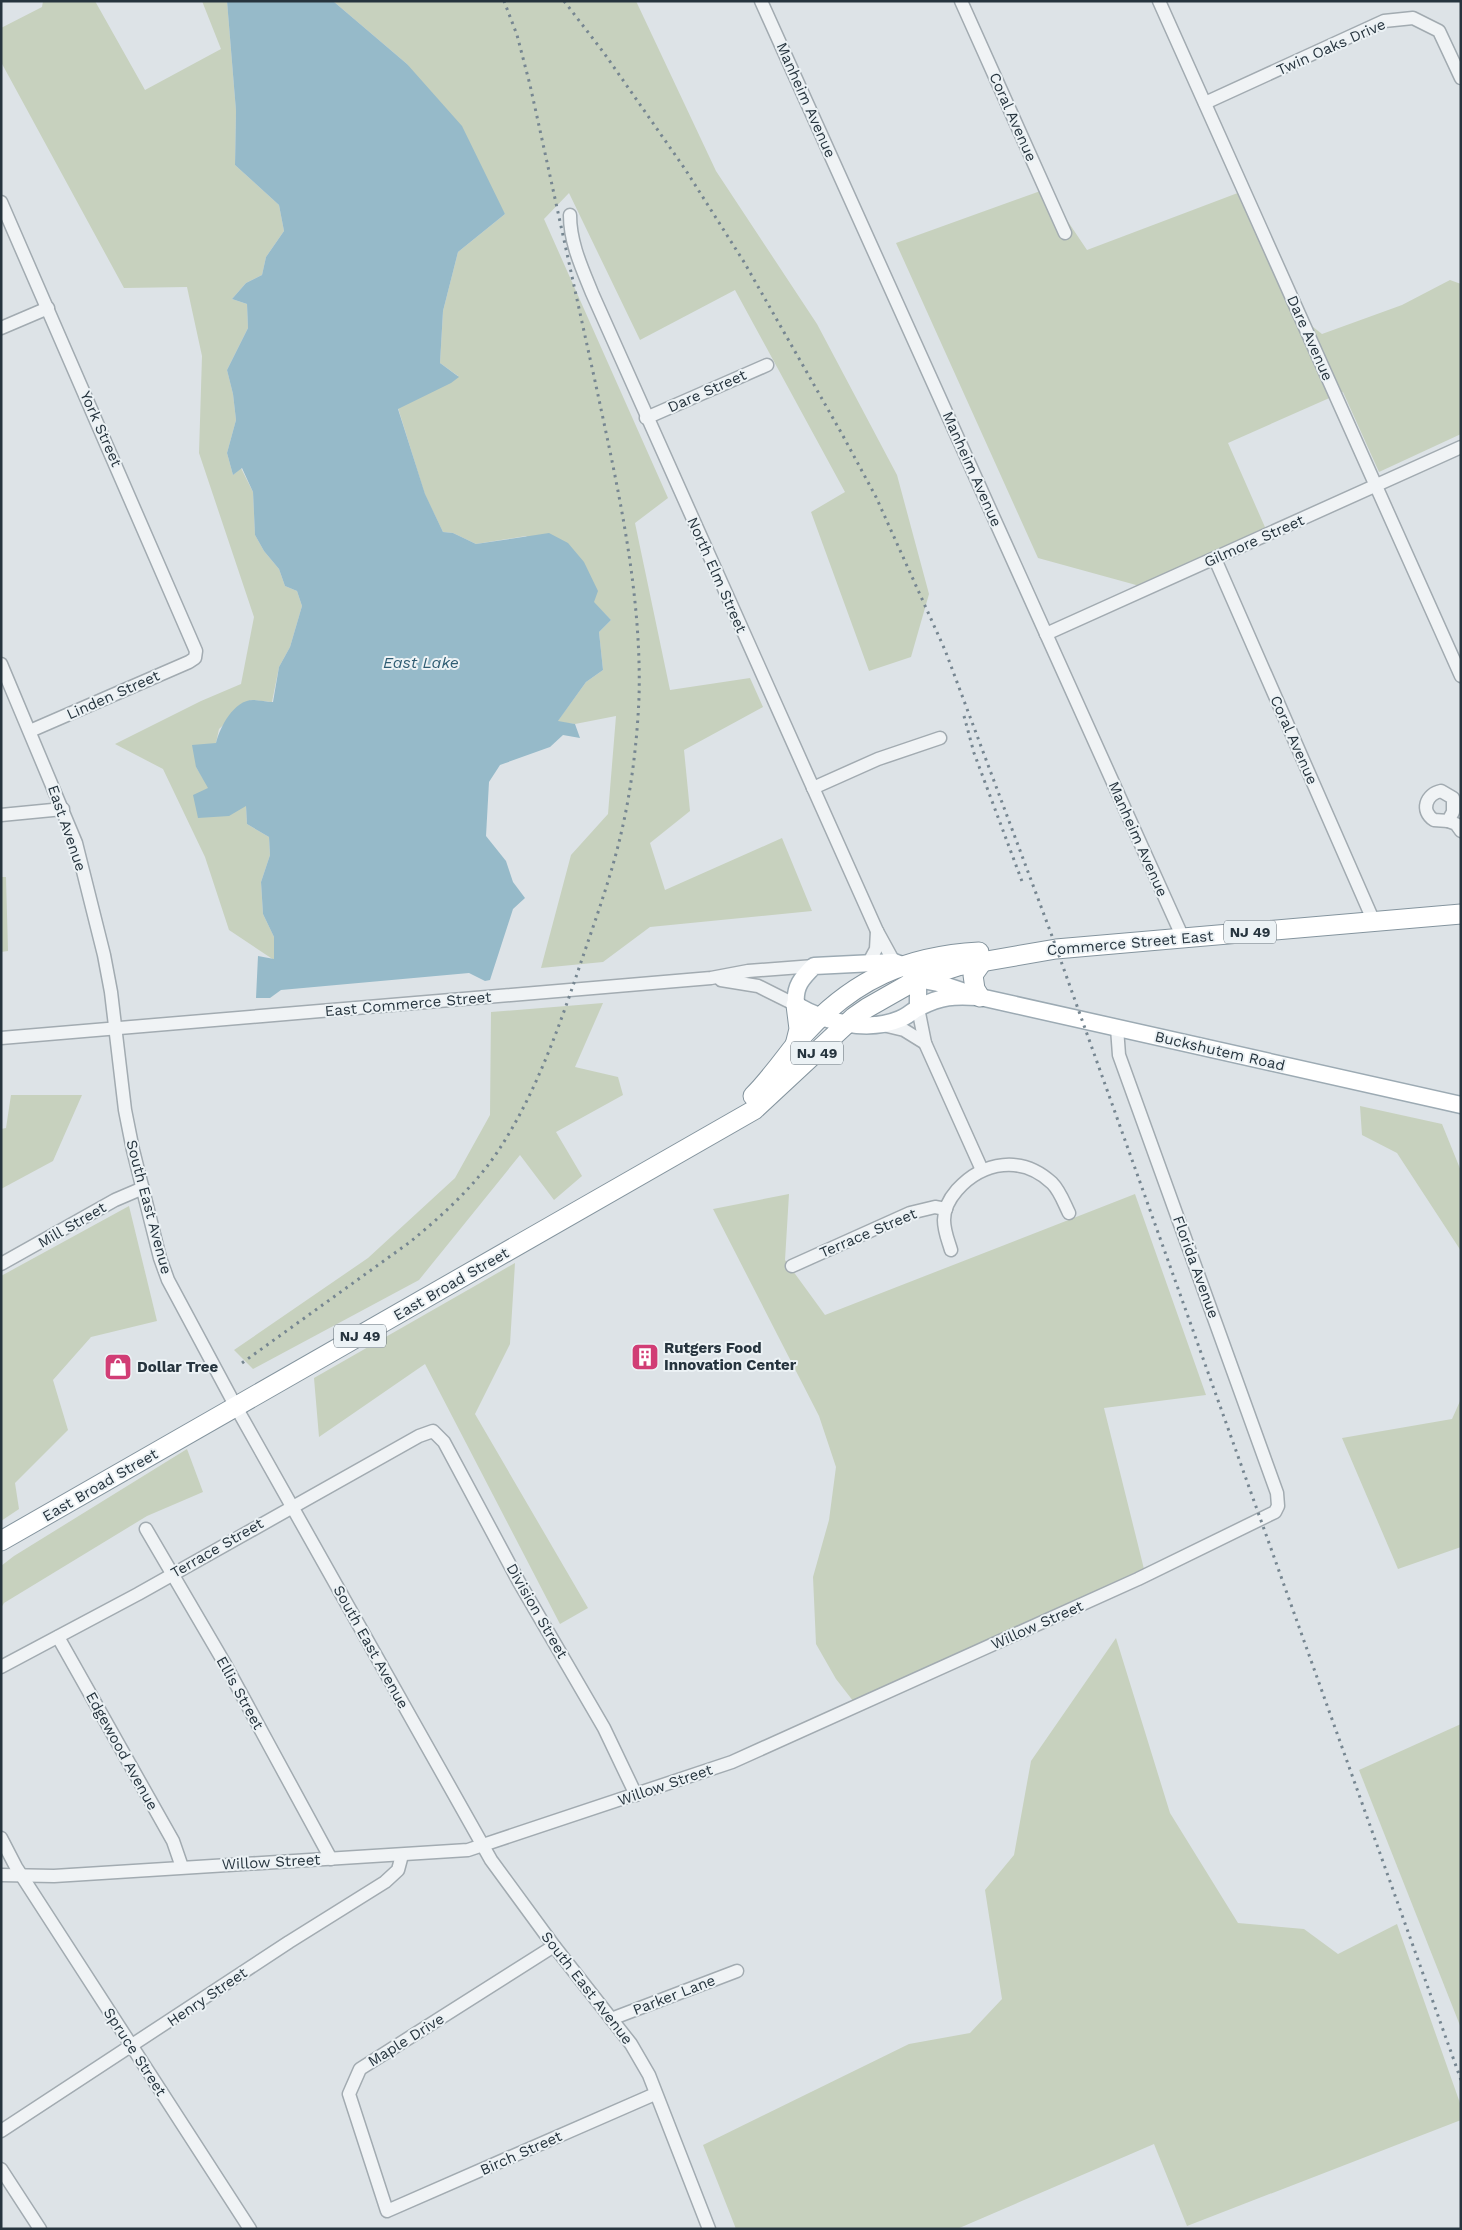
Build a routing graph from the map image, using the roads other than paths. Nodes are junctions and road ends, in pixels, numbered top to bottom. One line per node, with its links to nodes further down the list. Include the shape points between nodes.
1 (761, 1): 16 (street, Manheim Avenue)
2 (962, 1): 8 (street, Coral Avenue)
3 (1160, 1): 5 (street, Dare Avenue)
4 (1461, 78): 5 (street, Twin Oaks Drive, via 1439,32 1413,18 1384,21)
5 (1205, 104): 14 (street, Dare Avenue)
6 (1, 202): 9 (street, York Street)
7 (570, 215): 12 (street, North Elm Street, via 578,258)
8 (1065, 233)
9 (48, 308): 10 (street); 17 (street, York Street, via 194,642)
10 (1, 328)
11 (767, 364): 12 (street, Dare Street)
12 (646, 418): 23 (street, North Elm Street)
13 (1461, 446): 14 (street, Gilmore Street)
14 (1376, 485): 15 (street, Gilmore Street); 19 (street, Dare Avenue)
15 (1215, 559): 16 (street, Gilmore Street); 29 (street, Coral Avenue)
16 (1046, 634): 31 (street, Manheim Avenue)
17 (195, 658): 21 (street, Linden Street)
18 (1, 664): 20 (street, East Avenue)
19 (1461, 676)
20 (5, 681): 21 (street, East Avenue)
21 (30, 732): 24 (street, East Avenue)
22 (940, 738): 23 (street, via 878,759)
23 (813, 788): 30 (street, North Elm Street)
24 (63, 809): 25 (street); 45 (street, East Avenue, via 76,843 104,954)
25 (1, 815)
26 (1448, 821): 27 (street)
27 (1461, 830)
28 (1461, 914): 29 (highway, Commerce Street East / NJ 49)
29 (1374, 922): 31 (highway, Commerce Street East / NJ 49)
30 (877, 931): 34 (street, via 876,949); 35 (street, North Elm Street)
31 (1183, 938): 32 (highway, Commerce Street East / NJ 49)
32 (1039, 951): 33 (highway, Commerce Street East / NJ 49); 35 (highway, Commerce Street East / NJ 49, via 954,953)
33 (983, 961): 38 (highway, Commerce Street East / NJ 49); 39 (highway, via 973,975)
34 (869, 962): 35 (main road, Commerce Street East); 36 (main road, Commerce Street East)
35 (898, 964): 38 (main road); 42 (highway, East Broad Street / NJ 49)
36 (814, 966): 37 (street, East Commerce Street, via 748,971); 40 (main road, via 795,990)
37 (712, 978): 40 (street, via 758,986); 45 (street, East Commerce Street)
38 (918, 979): 39 (main road); 41 (main road); 43 (highway, East Broad Street / NJ 49, via 867,1008)
39 (980, 997): 41 (main road, via 944,996); 46 (main road, Buckshutem Road)
40 (796, 1005): 42 (main road); 49 (highway, via 799,1029)
41 (918, 1008): 44 (main road, via 895,1021); 48 (street)
42 (820, 1018): 43 (main road); 49 (highway, East Broad Street / NJ 49)
43 (848, 1023): 44 (main road); 49 (highway, East Broad Street / NJ 49)
44 (868, 1024): 48 (street, via 898,1028)
45 (116, 1028): 47 (street, East Commerce Street); 52 (street, South East Avenue, via 125,1110)
46 (1117, 1028): 50 (main road, Buckshutem Road); 61 (street, Florida Avenue, via 1119,1055 1277,1493)
47 (1, 1038)
48 (925, 1043): 51 (street)
49 (792, 1060): 58 (highway, East Broad Street / NJ 49, via 754,1110)
50 (1461, 1105)
51 (982, 1170): 53 (street, via 962,1185); 54 (street, via 995,1165 1029,1169 1052,1183)
52 (143, 1188): 56 (street, Mill Street, via 115,1200); 58 (street, South East Avenue, via 168,1280)
53 (946, 1209): 55 (street, via 945,1230); 57 (street, Terrace Street, via 935,1207 910,1213)
54 (1069, 1213)
55 (951, 1250)
56 (1, 1264)
57 (792, 1266)
58 (236, 1407): 60 (street, South East Avenue); 63 (highway, East Broad Street / NJ 49)
59 (433, 1431): 60 (street, Terrace Street); 67 (street, Division Street, via 444,1442 519,1582 604,1728)
60 (292, 1506): 64 (street, Terrace Street); 69 (street, South East Avenue)
61 (1278, 1506): 67 (street, Willow Street, via 1275,1512 1261,1520 1138,1579 732,1762)
62 (146, 1529): 64 (street, Ellis Street)
63 (1, 1541)
64 (172, 1574): 65 (street, Terrace Street); 71 (street, Ellis Street)
65 (58, 1637): 66 (street, Terrace Street); 72 (street, Edgewood Avenue, via 173,1841)
66 (1, 1667)
67 (636, 1795): 69 (street, Willow Street)
68 (1, 1838): 74 (street, Spruce Street)
69 (483, 1845): 70 (street, Willow Street, via 451,1852); 75 (street, South East Avenue)
70 (402, 1855): 71 (street, Willow Street); 78 (street, Henry Street, via 398,1870 385,1882)
71 (331, 1859): 72 (street, Willow Street)
72 (182, 1867): 74 (street, Willow Street, via 54,1876)
73 (1, 1875): 74 (street, Willow Street)
74 (21, 1875): 78 (street, Spruce Street)
75 (554, 1946): 77 (street, South East Avenue); 82 (street, Maple Drive, via 360,2068 350,2094)
76 (737, 1970): 77 (street, Parker Lane)
77 (611, 2019): 79 (street, South East Avenue, via 631,2044 649,2075)
78 (132, 2047): 80 (street, Henry Street); 84 (street, Spruce Street)
79 (655, 2094): 82 (street, Birch Street); 85 (street, South East Avenue)
80 (1, 2131)
81 (1, 2169): 83 (street)
82 (387, 2211)
83 (40, 2229)
84 (250, 2229)
85 (709, 2229)

